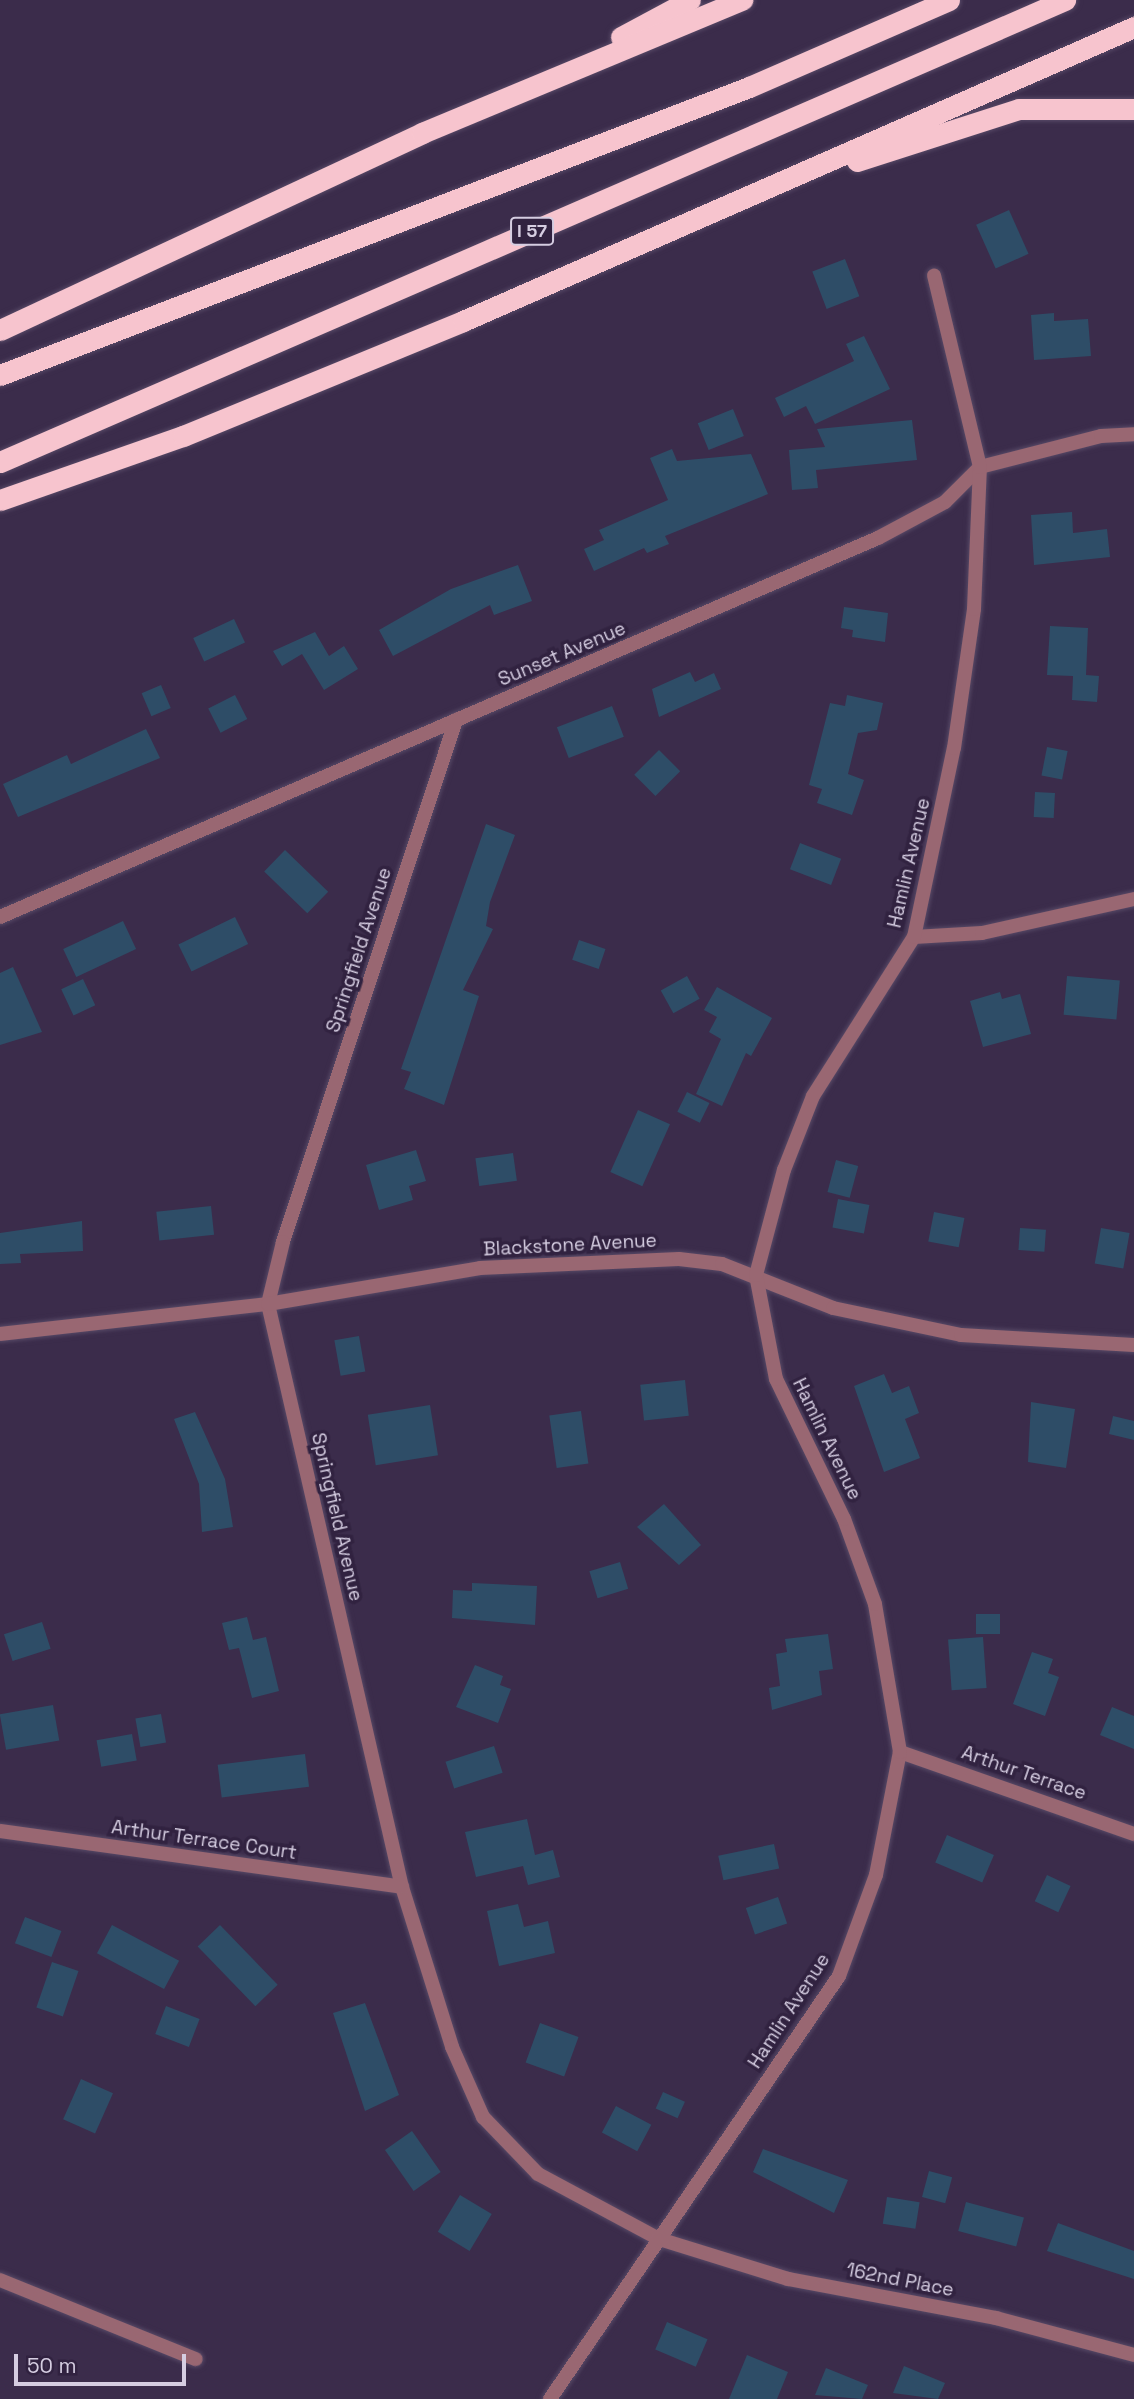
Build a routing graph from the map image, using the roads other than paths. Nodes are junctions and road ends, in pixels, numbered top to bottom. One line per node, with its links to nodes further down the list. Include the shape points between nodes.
1 (690, 0): 6 (highway)
2 (742, 0): 6 (highway)
3 (949, 0): 11 (highway, via 749,88)
4 (1065, 0): 13 (highway, I 57)
5 (1134, 27): 8 (highway)
6 (521, 92): 10 (highway)
7 (1134, 109): 8 (highway, via 1019,108)
8 (746, 197): 15 (highway, via 183,436)
9 (934, 275): 14 (street, Hamlin Avenue)
10 (0, 330)
11 (0, 375)
12 (1134, 434): 14 (street, via 1101,436)
13 (0, 462)
14 (980, 467): 16 (street, Sunset Avenue, via 945,502 878,538); 19 (street, Hamlin Avenue, via 969,647)
15 (0, 500)
16 (456, 720): 18 (street, Sunset Avenue); 21 (street, Springfield Avenue, via 283,1241)
17 (1134, 899): 19 (street, via 982,933)
18 (0, 917)
19 (914, 937): 20 (street, Hamlin Avenue, via 813,1096 784,1170)
20 (756, 1275): 21 (street, Blackstone Avenue, via 679,1258 480,1268); 23 (street, Blackstone Avenue, via 833,1308 961,1335); 24 (street, Hamlin Avenue, via 776,1379 844,1518 874,1604)
21 (268, 1304): 22 (street, Blackstone Avenue); 27 (street, Springfield Avenue)
22 (0, 1334)
23 (1134, 1345)
24 (900, 1752): 26 (street, Arthur Terrace); 28 (street, Hamlin Avenue, via 876,1875 839,1976)
25 (0, 1831): 27 (street, Arthur Terrace Court)
26 (1134, 1834)
27 (402, 1887): 28 (street, Springfield Avenue, via 452,2047 483,2117 538,2174)
28 (659, 2239): 30 (street, 162nd Place, via 788,2278 996,2318); 32 (street, Hamlin Avenue)
29 (0, 2280): 31 (street)
30 (1134, 2355)
31 (197, 2359)
32 (550, 2399)

